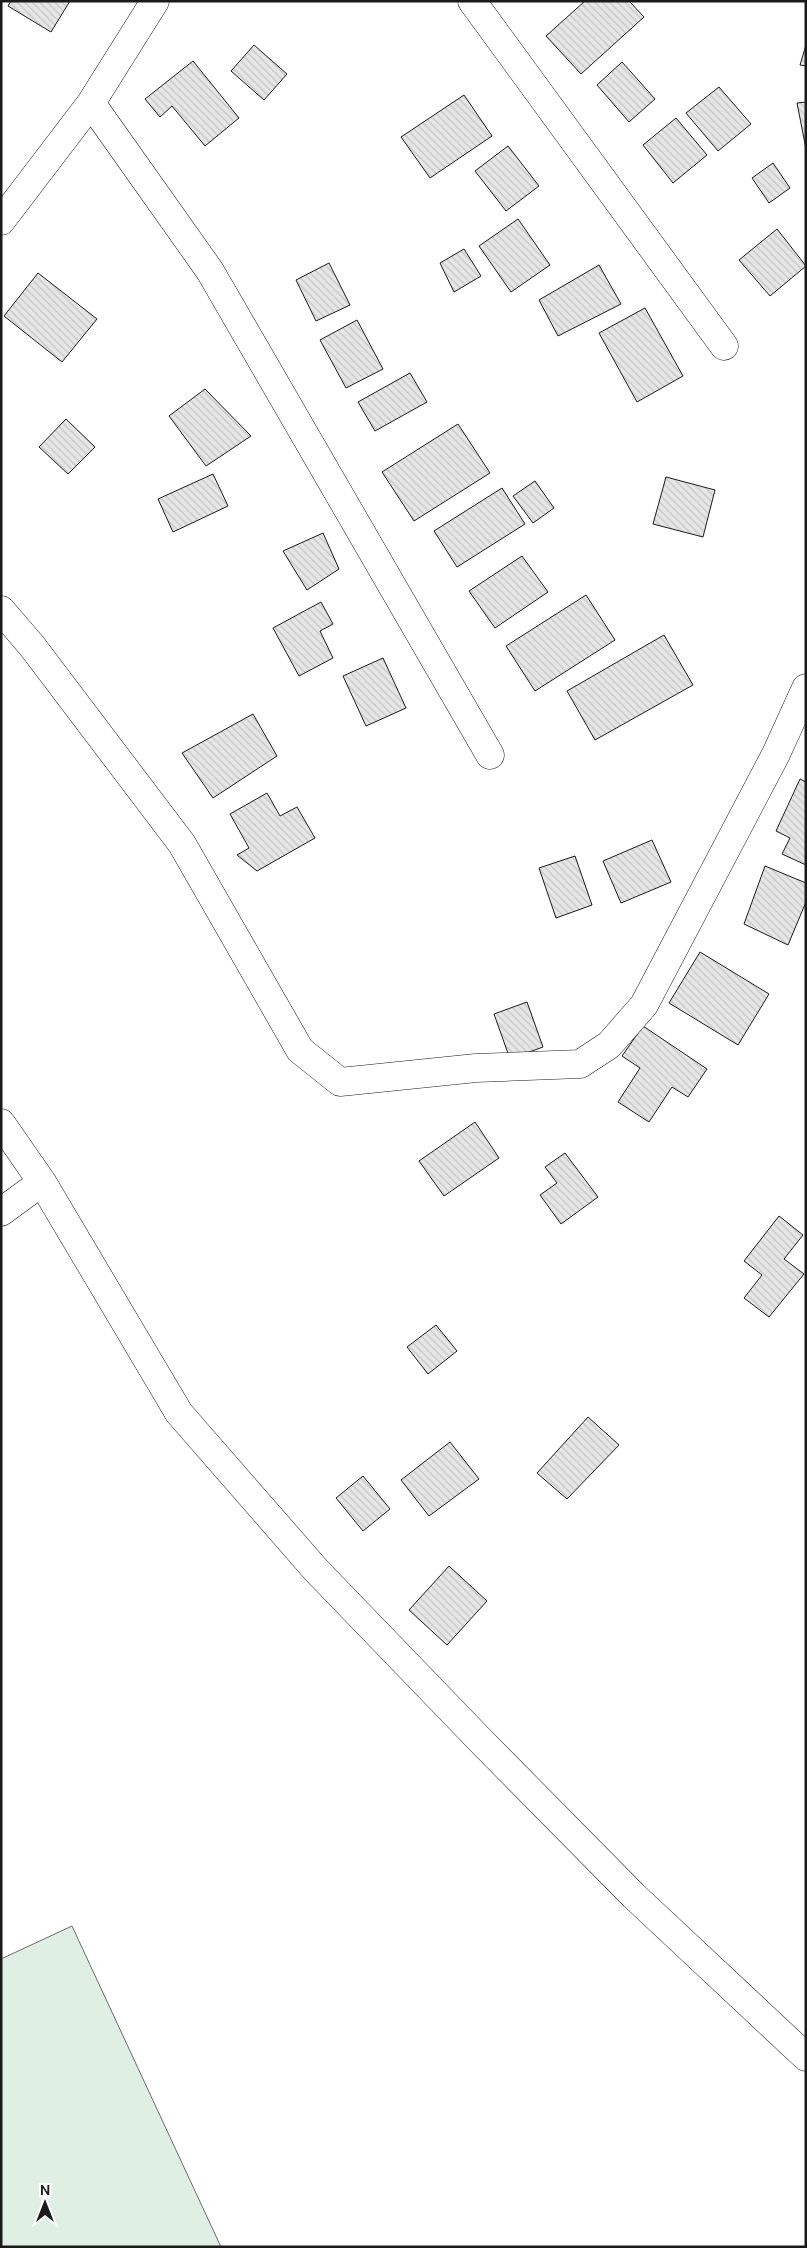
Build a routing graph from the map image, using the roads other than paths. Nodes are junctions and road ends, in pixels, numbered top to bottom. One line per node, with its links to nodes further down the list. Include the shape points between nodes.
1 (155, 1): 3 (street)
2 (472, 1): 5 (street)
3 (90, 102): 4 (street); 8 (street, via 210,271)
4 (1, 221)
5 (724, 346)
6 (1, 610): 7 (street, via 182,844 300,1050 340,1082 476,1068 580,1064 609,1045 644,1004 776,754)
7 (806, 688)
8 (490, 755)
9 (1, 1122): 10 (street)
10 (42, 1182): 11 (street); 12 (street, via 185,1421 316,1570 481,1741 634,1896)
11 (1, 1212)
12 (806, 2057)

